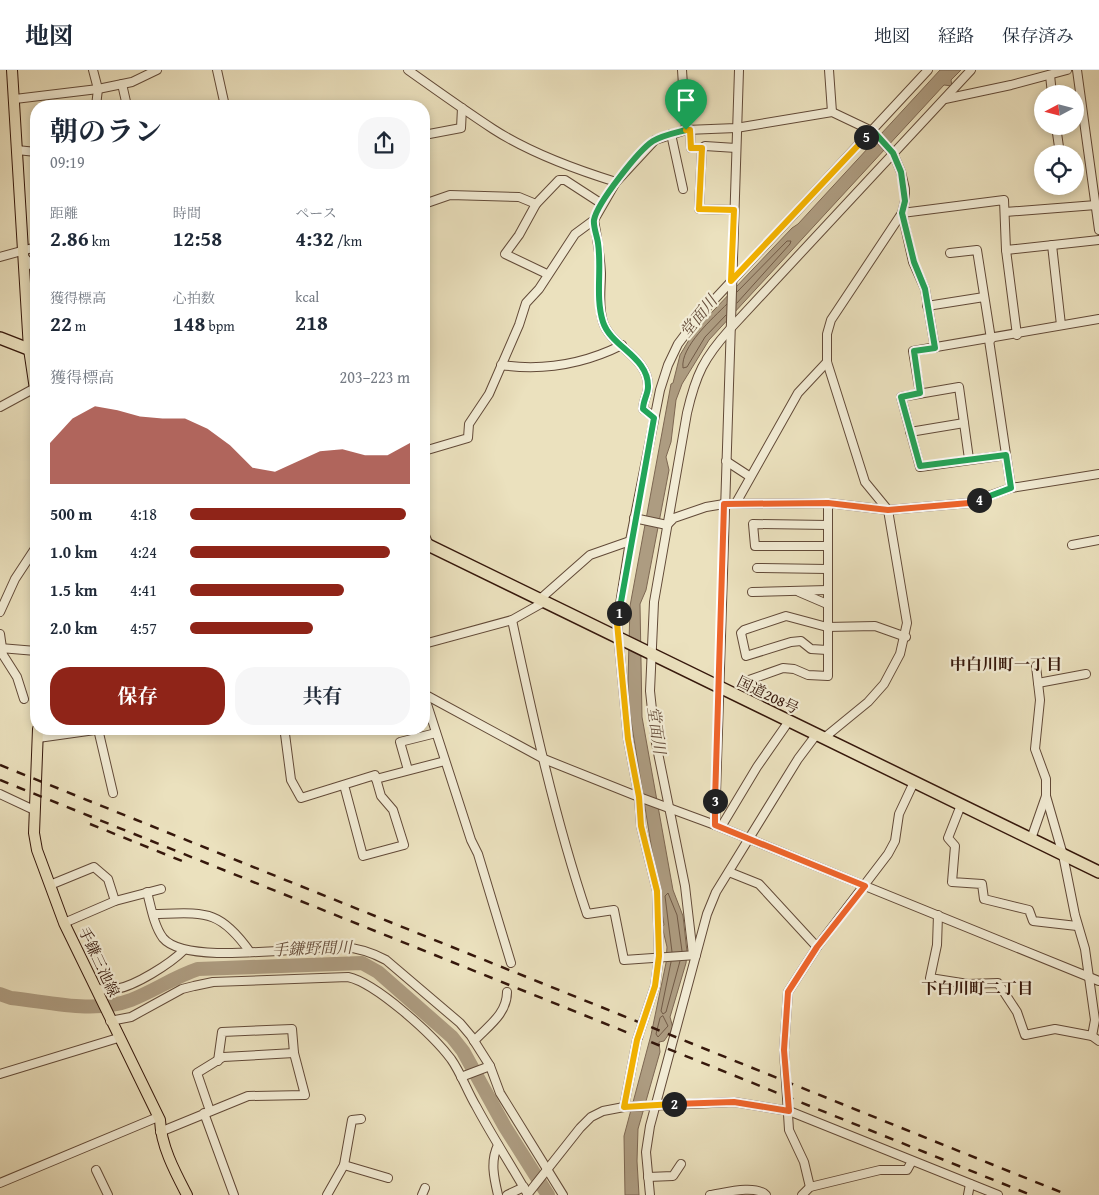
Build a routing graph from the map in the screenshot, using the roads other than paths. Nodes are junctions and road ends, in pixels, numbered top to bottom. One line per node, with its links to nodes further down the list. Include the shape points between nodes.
1 (12, 70): 17 (main road)
2 (93, 70): 16 (street)
3 (157, 70): 14 (street)
4 (216, 70): 21 (street)
5 (408, 70): 22 (street)
6 (682, 70): 25 (street)
7 (739, 70): 24 (street)
8 (829, 70): 23 (street)
9 (928, 70): 26 (street)
10 (971, 70): 18 (street)
11 (1067, 70): 13 (street)
12 (1077, 70): 39 (street)
13 (1050, 75): 15 (street); 18 (street)
14 (122, 84): 16 (street); 20 (street)
15 (1051, 85)
16 (98, 89): 17 (street); 19 (street)
17 (15, 99): 31 (main road)
18 (945, 99): 33 (street)
19 (97, 100)
20 (126, 100)
21 (224, 100)
22 (462, 108): 27 (street, via 461,128); 34 (street, via 520,145)
23 (832, 112): 24 (street); 26 (street)
24 (736, 128): 25 (street); 30 (street)
25 (688, 130): 28 (street); 29 (street, via 691,148)
26 (874, 132): 33 (street); 54 (street)
27 (430, 134)
28 (671, 134): 34 (street, via 647,145); 35 (street)
29 (702, 148): 30 (street); 40 (street, via 699,209)
30 (736, 148): 40 (street)
31 (17, 150): 32 (street); 49 (main road)
32 (30, 151)
33 (893, 153): 42 (street, via 905,189); 60 (street)
34 (616, 182): 38 (street)
35 (683, 189)
36 (430, 202): 37 (street, via 450,195 519,197)
37 (536, 204): 38 (street, via 559,180 565,180); 53 (street, via 505,254)
38 (602, 204): 43 (street)
39 (1097, 208): 41 (street); 44 (street)
40 (734, 210): 54 (street)
41 (1005, 212): 42 (street, via 1004,200); 47 (street)
42 (902, 213): 56 (street); 67 (street, via 831,320 827,334)
43 (594, 220): 53 (street, via 575,234); 64 (street, via 600,258 599,295 603,322 606,330)
44 (1099, 230)
45 (1099, 240): 46 (street)
46 (1052, 245): 47 (street); 59 (street)
47 (1006, 250): 61 (street)
48 (30, 251): 49 (street)
49 (24, 254): 51 (street); 52 (street); 57 (main road)
50 (950, 254): 55 (street, via 977,250)
51 (0, 257)
52 (30, 262)
53 (547, 274): 68 (street, via 526,303)
54 (731, 284): 60 (street); 72 (street, via 699,316 678,344 668,365)
55 (984, 297): 56 (street); 63 (street)
56 (927, 306): 65 (street)
57 (30, 308)
58 (1099, 319): 59 (street)
59 (1061, 325): 61 (street)
60 (730, 327): 78 (street); 88 (street, via 709,353 695,382)
61 (1017, 335): 63 (street)
62 (0, 338): 66 (highway)
63 (990, 340): 65 (street); 76 (street)
64 (622, 345): 68 (street, via 567,365); 72 (street, via 645,375 648,387 643,409)
65 (935, 348): 69 (street, via 914,351)
66 (30, 350)
67 (827, 362): 80 (street, via 798,393); 85 (street, via 865,482)
68 (501, 365): 75 (street, via 489,394 469,424 468,438)
69 (920, 393): 73 (street, via 959,388); 74 (street, via 901,397)
70 (30, 395): 71 (street)
71 (0, 407)
72 (654, 418): 86 (street)
73 (964, 423): 74 (street); 77 (street)
74 (910, 432): 77 (street, via 920,466)
75 (430, 449)
76 (1006, 455): 77 (street); 81 (street)
77 (970, 459)
78 (726, 461): 80 (street); 84 (street)
79 (1099, 474): 81 (street)
80 (749, 476): 82 (street)
81 (1011, 488): 85 (street, via 969,503)
82 (736, 503): 83 (street); 84 (street)
83 (828, 503): 85 (street); 87 (street)
84 (724, 504): 88 (street, via 682,515); 117 (street)
85 (888, 510): 107 (street, via 907,624)
86 (634, 518): 88 (street); 90 (street)
87 (828, 524): 93 (street); 93 (street, via 753,524 755,546)
88 (667, 525): 112 (street, via 654,602)
89 (1099, 540): 91 (street)
90 (630, 541): 100 (street, via 590,556); 106 (street, via 617,623)
91 (1072, 545)
92 (430, 546): 100 (highway, 国道208号)
93 (828, 546): 96 (street)
94 (30, 556): 102 (street)
95 (757, 568): 96 (street)
96 (827, 568): 97 (street)
97 (827, 590): 98 (street); 101 (street)
98 (796, 591): 99 (street); 101 (street)
99 (752, 592)
100 (541, 601): 103 (street); 106 (highway, 国道208号)
101 (827, 604): 104 (street)
102 (0, 612)
103 (512, 620): 108 (street); 129 (street)
104 (826, 627): 107 (street, via 875,626); 111 (street); 111 (street, via 786,616 741,633 746,656 791,642)
105 (0, 634): 109 (street)
106 (618, 637): 112 (highway, 国道208号); 138 (street, via 628,739)
107 (906, 637): 128 (street, via 895,667 884,684 868,702)
108 (430, 642)
109 (1, 648): 110 (street); 119 (street, via 2,655 17,677)
110 (30, 650)
111 (827, 650): 115 (street, via 828,676 808,675 783,668)
112 (651, 652): 117 (highway, 国道208号); 140 (street, via 651,700)
113 (1036, 666): 116 (street)
114 (1086, 674): 116 (street)
115 (749, 680)
116 (1038, 682): 137 (street, via 1040,700 1035,749 1046,779)
117 (719, 687): 121 (highway, 国道208号); 142 (street)
118 (430, 698): 129 (street)
119 (24, 699)
120 (430, 714): 122 (street)
121 (789, 722): 128 (highway, 国道208号); 142 (street)
122 (436, 733): 123 (street); 130 (street)
123 (430, 734)
124 (38, 735): 141 (main road, 手鎌三池線)
125 (99, 735): 136 (street)
126 (285, 735): 134 (street, via 291,780 301,798)
127 (428, 735): 131 (street, via 400,742)
128 (820, 737): 133 (highway, 国道208号); 143 (street, via 798,759)
129 (544, 759): 138 (street); 161 (street, via 573,873 587,914 614,910 624,960)
130 (445, 761): 131 (street); 162 (street)
131 (408, 770): 132 (street)
132 (376, 779): 134 (street, via 375,775); 134 (street, via 381,796 393,810 404,845 364,856)
133 (914, 782): 139 (highway, 国道208号); 149 (street, via 899,814 895,841)
134 (344, 786)
135 (0, 794): 141 (street)
136 (113, 794)
137 (1046, 796): 144 (street); 145 (street)
138 (639, 797): 140 (street); 161 (street, via 641,826 657,891)
139 (961, 805): 144 (highway, 国道208号); 156 (street, via 948,838 955,846 952,882 982,884 984,899 1030,910 1033,921)
140 (668, 807): 142 (street); 160 (street, via 685,886)
141 (34, 810): 148 (main road, 手鎌三池線, via 37,850)
142 (718, 826): 143 (street)
143 (750, 839): 146 (street); 149 (street)
144 (1031, 839): 145 (highway, 国道208号)
145 (1063, 854): 147 (highway, 国道208号); 156 (street)
146 (729, 872): 157 (street, via 758,884); 160 (street, via 716,892)
147 (1099, 872)
148 (50, 885): 152 (street, via 94,867 108,879); 155 (main road, 手鎌三池線)
149 (865, 886): 154 (street); 157 (street)
150 (161, 889): 151 (street)
151 (147, 892): 152 (street); 153 (street)
152 (115, 901): 155 (street)
153 (153, 914): 158 (street, via 164,940); 159 (street, via 201,913 228,924)
154 (938, 915): 163 (street); 169 (street, via 937,945 930,978 968,984 998,983 1017,1012 1025,1035 1055,1029)
155 (64, 923): 165 (main road, 手鎌三池線)
156 (1077, 926): 163 (street, via 1085,949)
157 (817, 947): 178 (street, via 788,992 785,1004 784,1050)
158 (184, 950): 159 (street); 165 (street, via 172,961 126,986 114,990)
159 (250, 952): 170 (street, via 343,948 374,954 386,960 460,1023)
160 (695, 955): 161 (street); 176 (street)
161 (662, 957): 177 (street, via 637,1040)
162 (511, 963)
163 (1089, 977): 164 (street); 169 (street)
164 (1099, 981)
165 (96, 989): 167 (main road, 手鎌三池線)
166 (507, 992): 170 (street, via 504,1010)
167 (110, 1021): 168 (main road, 手鎌三池線); 175 (street, via 131,1017 182,989 213,982 348,977 374,988 428,1034 452,1059)
168 (118, 1038): 174 (street); 180 (main road, 手鎌三池線)
169 (1095, 1038)
170 (474, 1041): 173 (street)
171 (294, 1052): 172 (street, via 223,1057); 172 (street, via 292,1029 222,1032); 179 (street, via 306,1095 248,1096)
172 (218, 1061): 179 (street, via 197,1073)
173 (490, 1066): 175 (street); 187 (street, via 500,1093)
174 (0, 1074)
175 (461, 1077): 183 (street)
176 (655, 1105): 177 (street); 178 (street, via 734,1102); 189 (street, via 646,1152)
177 (624, 1107): 187 (street, via 591,1117)
178 (789, 1111): 184 (street); 193 (street, via 789,1130 804,1162)
179 (207, 1112): 182 (street); 197 (street)
180 (158, 1116): 182 (main road, 手鎌三池線); 191 (street)
181 (362, 1119): 186 (street, via 352,1120)
182 (160, 1132): 196 (main road, 手鎌三池線)
183 (498, 1145): 194 (street); 199 (street, via 493,1173)
184 (912, 1160): 192 (street); 193 (street, via 908,1170 880,1170)
185 (681, 1164): 189 (street, via 673,1176)
186 (344, 1165): 190 (street); 198 (street)
187 (547, 1169): 194 (street); 201 (street)
188 (96, 1170): 195 (street)
189 (648, 1177): 202 (street)
190 (388, 1178)
191 (0, 1183)
192 (970, 1184): 206 (street); 207 (street)
193 (810, 1187): 205 (street)
194 (527, 1193): 200 (street)
195 (108, 1195)
196 (187, 1195)
197 (234, 1195)
198 (327, 1195)
199 (498, 1195)
200 (507, 1195)
201 (563, 1195)
202 (650, 1195)
203 (710, 1195): 204 (street, via 752,1190)
204 (766, 1195)
205 (802, 1195)
206 (968, 1195)
207 (998, 1195)

